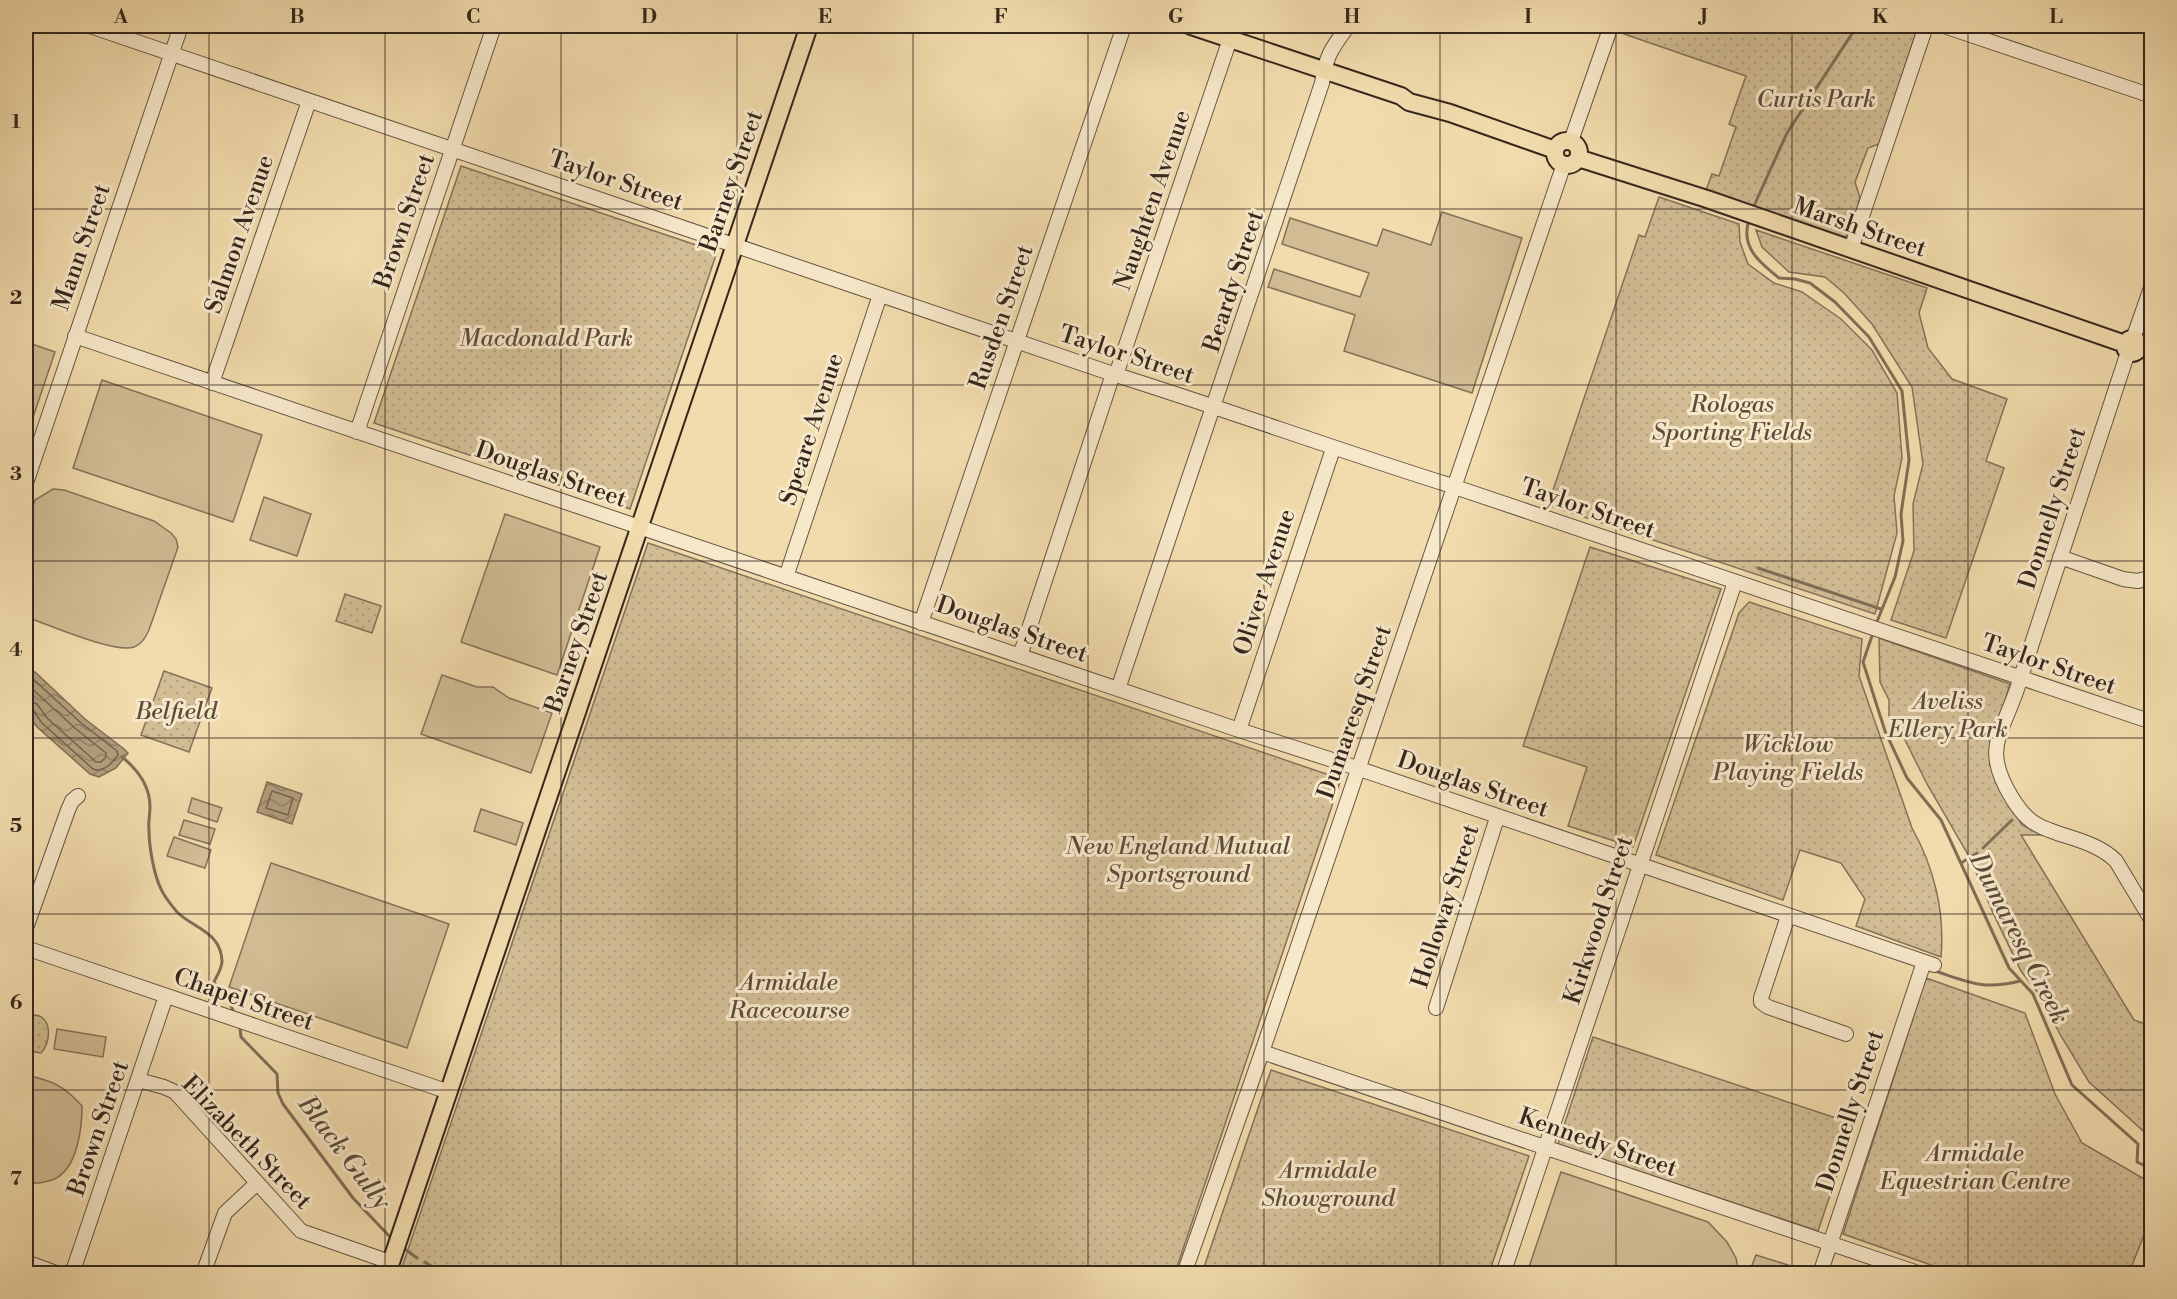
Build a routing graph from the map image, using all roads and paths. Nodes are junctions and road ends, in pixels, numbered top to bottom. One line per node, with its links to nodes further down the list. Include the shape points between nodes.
1 (90, 26): 12 (street, Taylor Street)
2 (181, 26): 12 (street, Mann Street)
3 (494, 26): 17 (street, Brown Street)
4 (809, 26): 20 (main road, Barney Street)
5 (1124, 26): 25 (street, Rusden Street)
6 (1191, 26): 11 (main road)
7 (1348, 26): 13 (street, Beardy Street, via 1329,53)
8 (1611, 26): 16 (street)
9 (1926, 26): 21 (street)
10 (1944, 26): 14 (street)
11 (1230, 39): 13 (main road); 27 (street, Naughten Avenue)
12 (171, 53): 15 (street, Taylor Street); 24 (street, Mann Street)
13 (1324, 71): 18 (main road); 29 (street, Beardy Street)
14 (2151, 96)
15 (309, 100): 17 (street, Taylor Street); 28 (street, Salmon Avenue)
16 (1571, 141): 18 (main road, via 1561,142); 19 (main road, via 1577,146)
17 (453, 149): 20 (street, Taylor Street); 30 (street, Brown Street)
18 (1555, 150): 19 (main road, via 1556,158)
19 (1571, 161): 21 (main road, Marsh Street, via 1707,199); 33 (street, Dumaresq Street)
20 (735, 244): 23 (street, Taylor Street); 34 (main road, Barney Street)
21 (1851, 249): 26 (main road, Marsh Street)
22 (2151, 285): 26 (street, Donnelly Street)
23 (880, 295): 25 (street, Taylor Street); 36 (street, Speare Avenue)
24 (75, 336): 28 (street, Douglas Street); 32 (street, Mann Street)
25 (1017, 341): 27 (street, Taylor Street); 39 (street, Rusden Street)
26 (2135, 346): 35 (street, Donnelly Street)
27 (1114, 374): 29 (street, Taylor Street); 40 (street, Naughten Avenue)
28 (212, 383): 30 (street, Douglas Street)
29 (1214, 407): 31 (street, Taylor Street); 42 (street, Beardy Street)
30 (357, 432): 34 (street, Douglas Street)
31 (1333, 449): 33 (street, Taylor Street); 44 (street, Oliver Avenue)
32 (26, 483)
33 (1453, 487): 38 (street, Taylor Street); 45 (street, Dumaresq Street)
34 (640, 527): 36 (street, Douglas Street); 59 (main road, Barney Street)
35 (2060, 557): 37 (street, via 2123,579 2138,582); 41 (street, Donnelly Street)
36 (786, 577): 39 (street, Douglas Street)
37 (2151, 577)
38 (1735, 582): 41 (street, Taylor Street); 48 (street, Kirkwood Street)
39 (921, 623): 40 (street, Douglas Street)
40 (1020, 656): 42 (street, Douglas Street)
41 (2020, 678): 43 (street, Taylor Street); 50 (street, Donnelly Street, via 1996,749 1997,769 2004,784 2034,824 2108,853)
42 (1118, 689): 44 (street, Douglas Street)
43 (2151, 722)
44 (1239, 730): 45 (street, Douglas Street)
45 (1358, 769): 47 (street, Douglas Street); 57 (street, Dumaresq Street)
46 (78, 796): 51 (street, via 68,810)
47 (1497, 818): 48 (street, Douglas Street); 55 (street, Holloway Street)
48 (1640, 864): 49 (street, Douglas Street); 60 (street, Kirkwood Street)
49 (1788, 916): 53 (street, Douglas Street); 56 (street, via 1761,1002)
50 (2151, 921)
51 (26, 928)
52 (26, 948): 54 (street, Chapel Street)
53 (1929, 964): 62 (street, Donnelly Street)
54 (166, 996): 58 (street, Brown Street); 59 (street, Chapel Street)
55 (1436, 1008)
56 (1846, 1034)
57 (1262, 1052): 60 (street, Kennedy Street); 68 (street, Dumaresq Street)
58 (138, 1080): 61 (street, Elizabeth Street, via 174,1092); 66 (street, Brown Street)
59 (449, 1092): 63 (main road, Barney Street)
60 (1546, 1147): 62 (street, Kennedy Street); 69 (street, Kirkwood Street)
61 (257, 1183): 63 (street, Elizabeth Street, via 301,1231); 67 (street, via 225,1213)
62 (1830, 1244): 70 (street, Donnelly Street); 71 (street, Kennedy Street)
63 (393, 1254)
64 (26, 1262): 65 (street)
65 (59, 1274)
66 (72, 1274)
67 (203, 1274)
68 (1184, 1274)
69 (1503, 1274)
70 (1820, 1274)
71 (1921, 1274)

